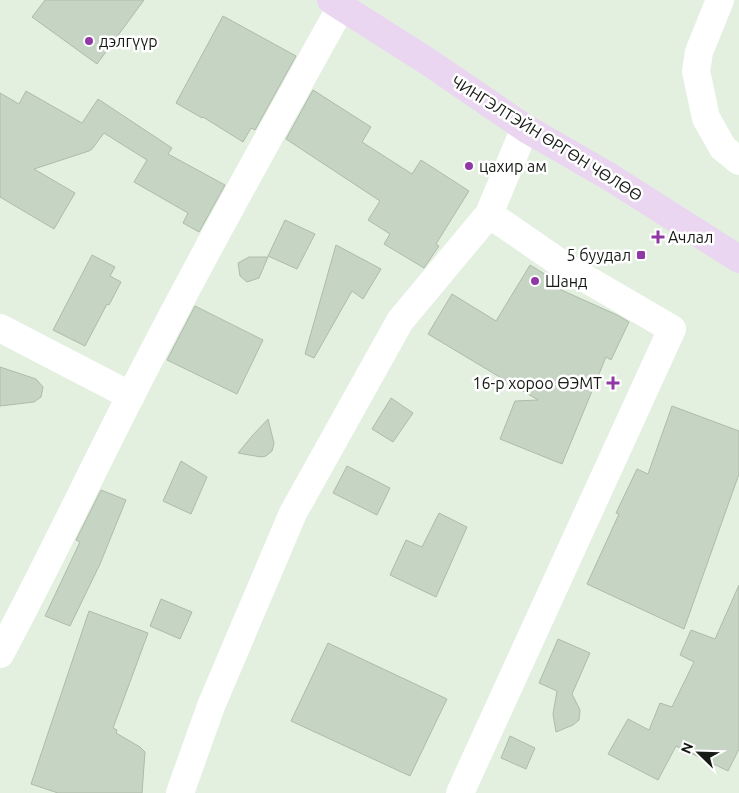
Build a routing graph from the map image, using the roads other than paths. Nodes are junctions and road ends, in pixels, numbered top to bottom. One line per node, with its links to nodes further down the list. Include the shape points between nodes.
1 (720, 0): 4 (street, via 699,52 696,71 706,118 724,148)
2 (336, 3): 3 (main road, ЧИНГЭЛТЭЙН ӨРГӨН ЧӨЛӨӨ); 8 (street)
3 (525, 128): 5 (street); 6 (main road, ЧИНГЭЛТЭЙН ӨРГӨН ЧӨЛӨӨ)
4 (739, 161)
5 (488, 214): 10 (street, via 400,321 294,513 211,706); 11 (street, via 566,267 672,329)
6 (739, 259)
7 (0, 328): 8 (street)
8 (130, 396): 9 (street)
9 (0, 654)
10 (180, 793)
11 (460, 793)

